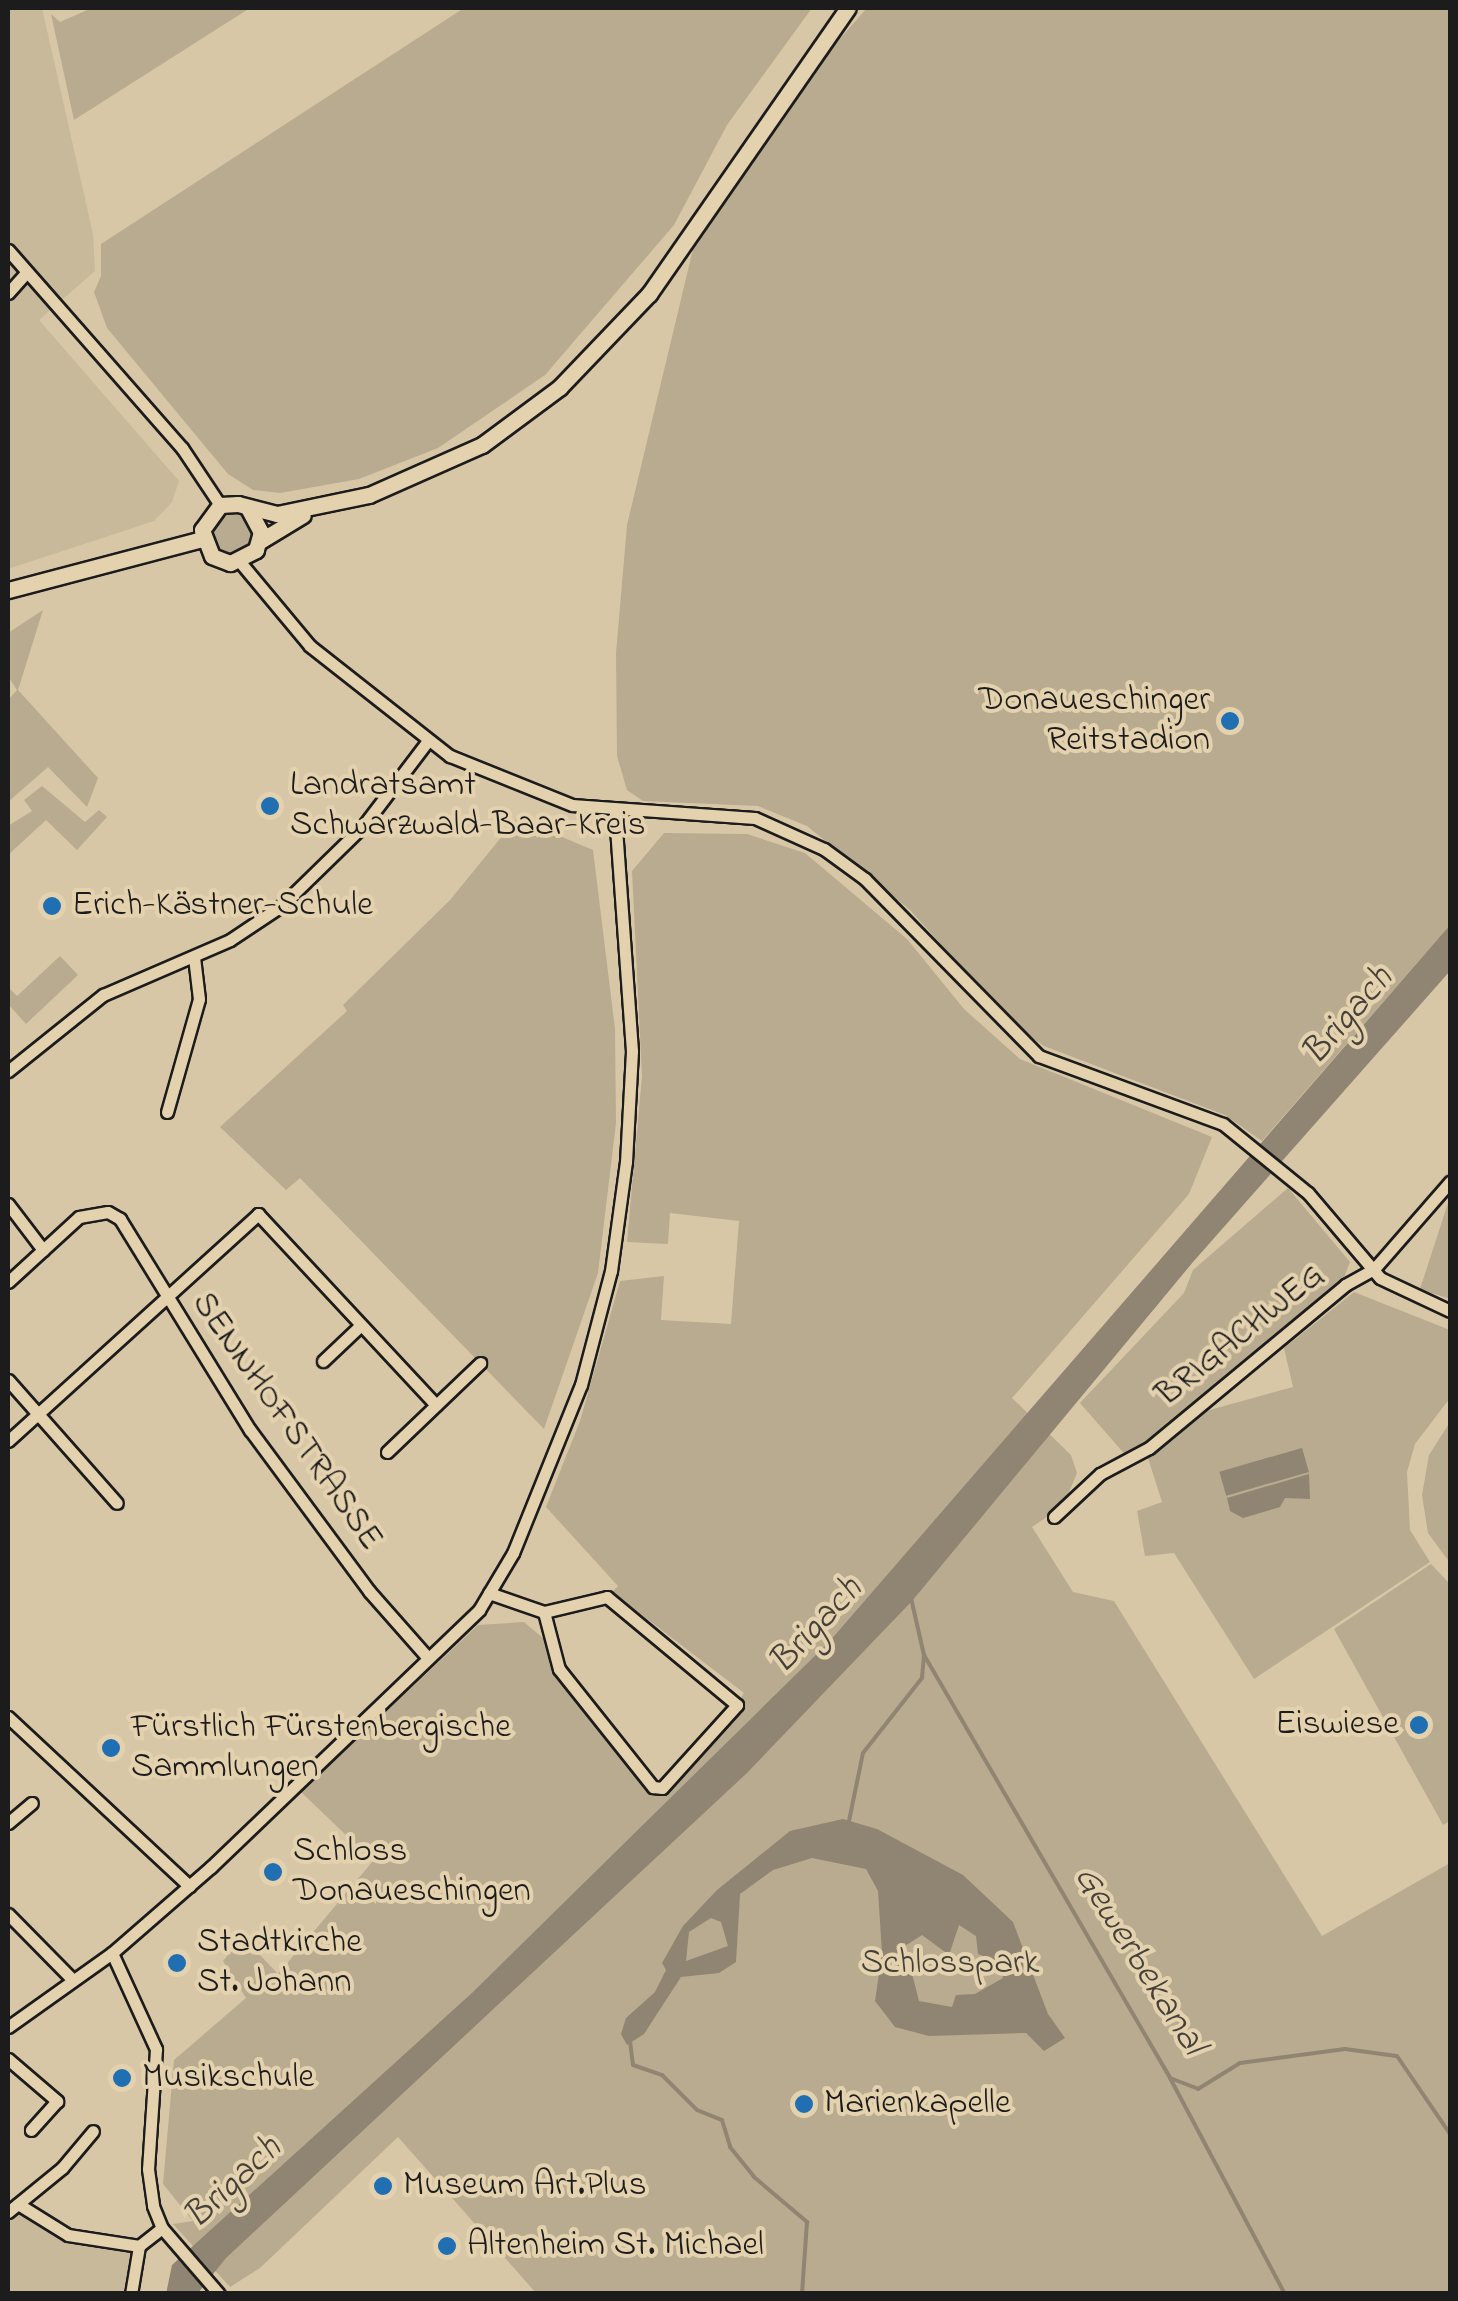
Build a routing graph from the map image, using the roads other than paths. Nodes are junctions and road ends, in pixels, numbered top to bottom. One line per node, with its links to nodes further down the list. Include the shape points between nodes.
1 (848, 8): 7 (main road, via 649,294 584,366 455,459)
2 (8, 250): 3 (street)
3 (27, 272): 4 (street); 5 (street, via 182,448)
4 (8, 293)
5 (220, 505): 6 (main road); 8 (main road, via 204,521)
6 (248, 508): 7 (main road); 9 (main road, via 260,523)
7 (310, 511): 9 (main road)
8 (202, 540): 10 (main road, via 221,561); 11 (main road)
9 (260, 541): 10 (main road)
10 (240, 562): 12 (street, via 310,646)
11 (8, 590)
12 (427, 742): 13 (street, via 533,794); 14 (street, via 376,811 308,882 250,928)
13 (615, 811): 20 (street, via 755,818 788,828 865,878 1039,1056 1197,1112 1248,1140 1298,1182); 34 (street, via 632,1052 611,1271 581,1385 545,1481)
14 (194, 956): 15 (street, via 103,994); 16 (street, via 199,999)
15 (8, 1070)
16 (167, 1112)
17 (1450, 1182): 20 (street, BRIGACHWEG)
18 (8, 1204): 19 (street)
19 (43, 1250): 21 (street); 22 (street, SENNHOFSTRASSE, via 79,1217 108,1212 120,1219)
20 (1374, 1270): 23 (street, via 1400,1291); 33 (street, BRIGACHWEG, via 1345,1285 1149,1448 1100,1474)
21 (8, 1282)
22 (166, 1298): 24 (street, via 258,1214); 29 (street); 36 (street, SENNHOFSTRASSE, via 316,1521)
23 (1450, 1311)
24 (359, 1328): 25 (street); 28 (street)
25 (323, 1361)
26 (480, 1363): 28 (street)
27 (8, 1380): 29 (street)
28 (436, 1405): 31 (street)
29 (37, 1414): 30 (street); 32 (street)
30 (8, 1441)
31 (388, 1452)
32 (117, 1503)
33 (1054, 1517)
34 (489, 1594): 35 (street); 36 (street)
35 (544, 1612): 35 (street, via 558,1669 653,1787 662,1788 736,1705 607,1597)
36 (428, 1658): 40 (street)
37 (8, 1717): 40 (street)
38 (32, 1803): 39 (street)
39 (8, 1823)
40 (190, 1886): 42 (street)
41 (8, 1914): 43 (street)
42 (112, 1953): 43 (street); 49 (street, via 156,2049 148,2168)
43 (70, 1977): 44 (street)
44 (8, 2027)
45 (8, 2059): 46 (street, via 57,2102)
46 (31, 2130)
47 (92, 2131): 48 (street, via 62,2168)
48 (13, 2208): 50 (street, via 68,2234)
49 (162, 2228): 50 (street); 51 (street)
50 (138, 2246): 52 (street)
51 (216, 2291)
52 (131, 2294)

